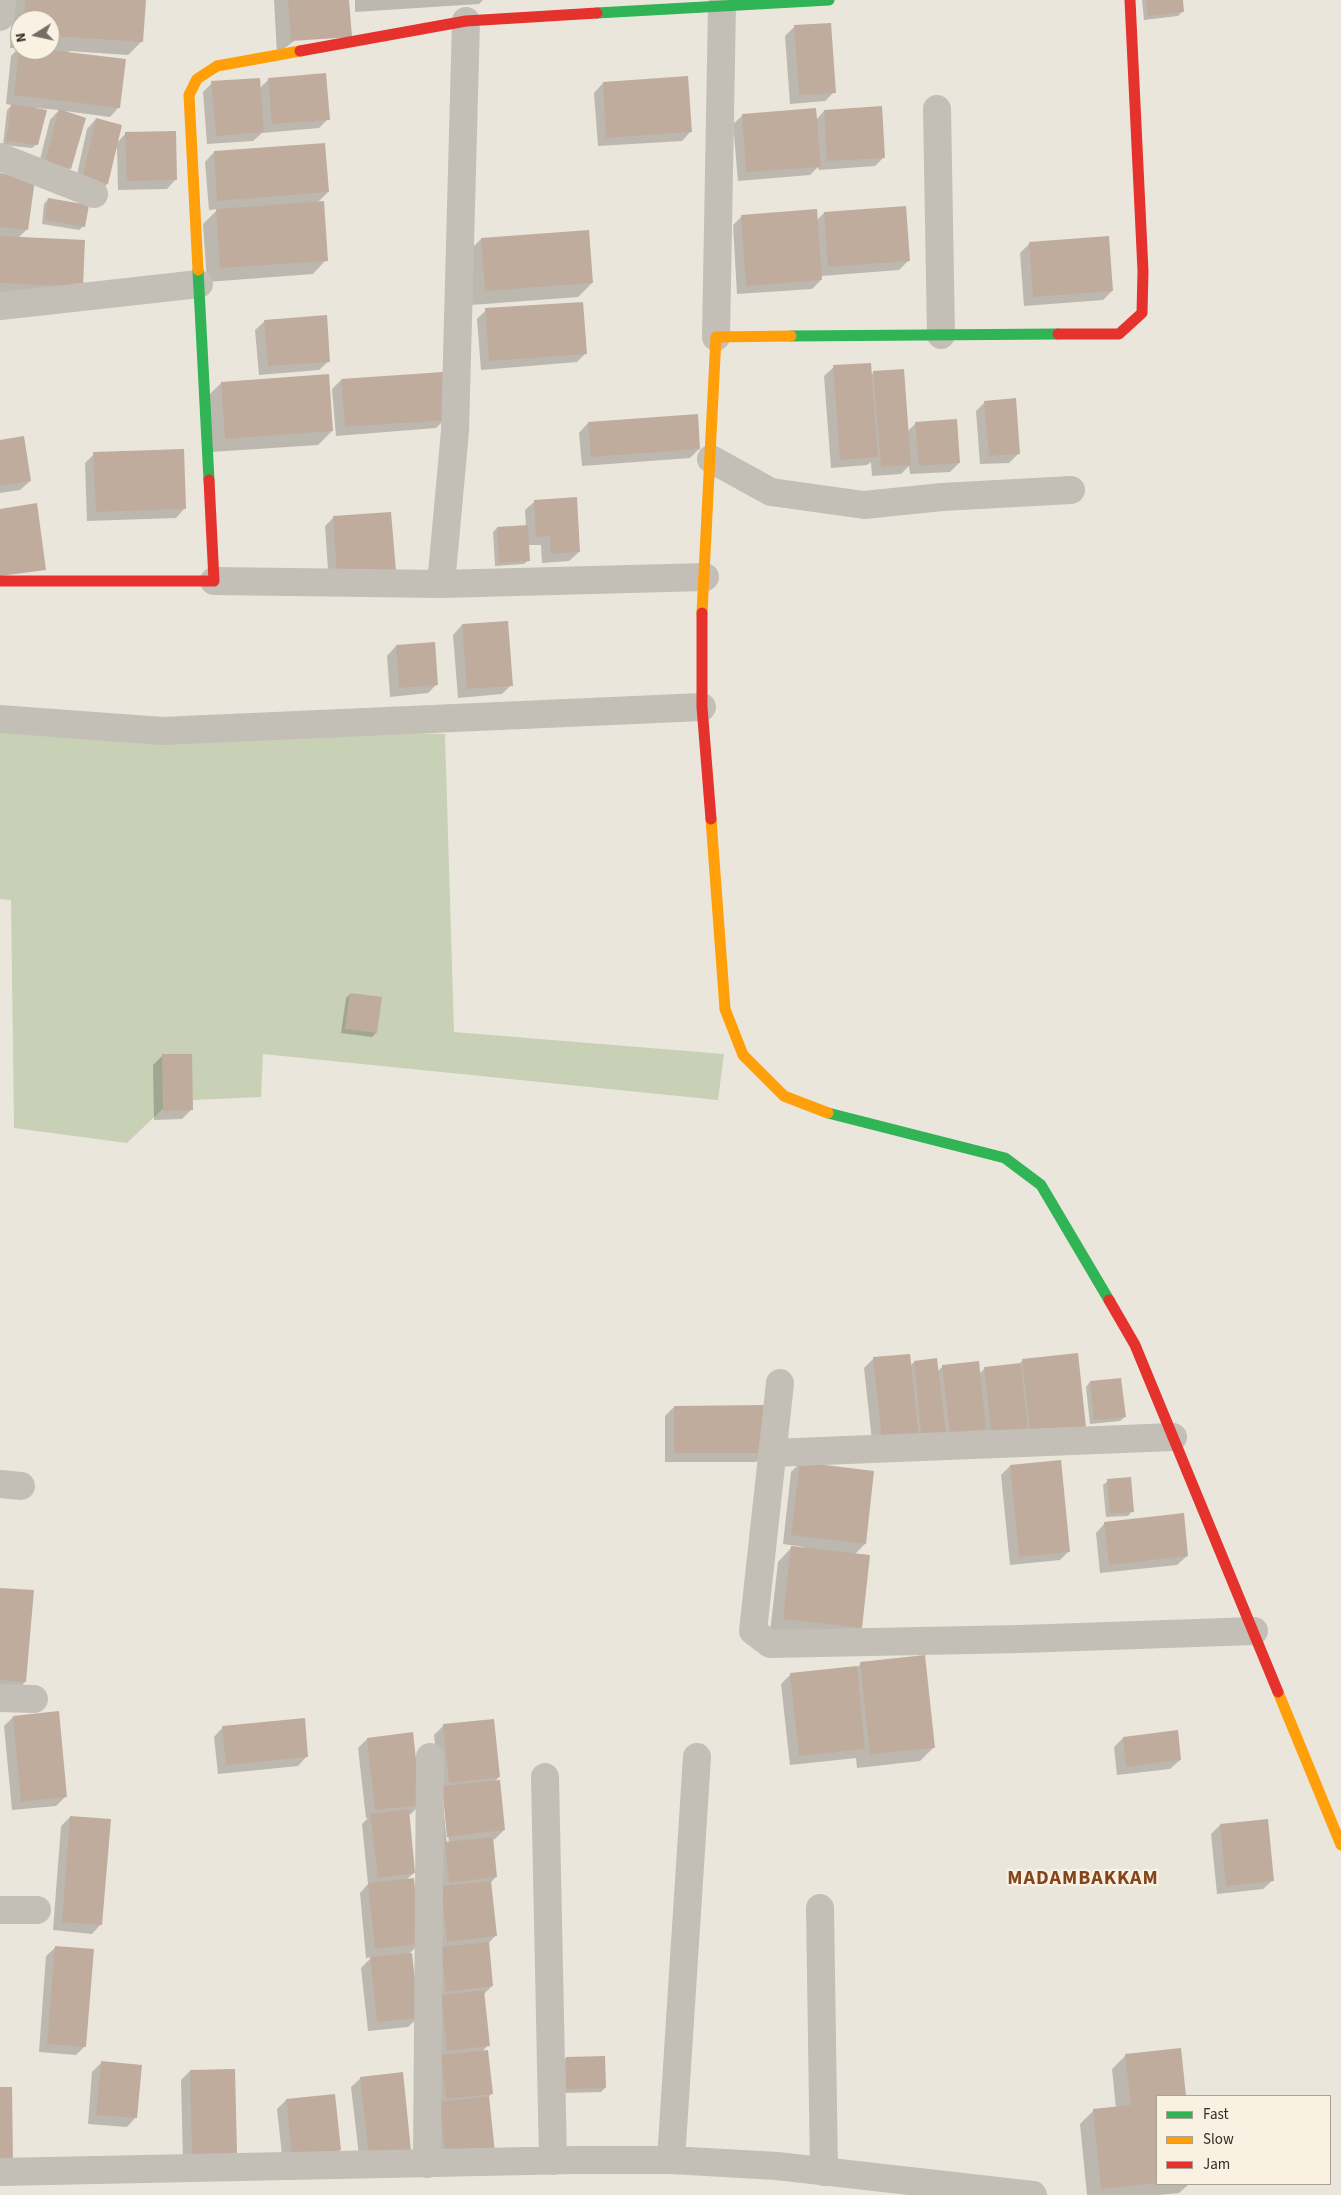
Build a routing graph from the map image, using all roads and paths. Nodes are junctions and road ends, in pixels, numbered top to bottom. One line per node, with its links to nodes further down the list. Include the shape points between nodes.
1 (2, 0): 5 (street)
2 (829, 0): 4 (street)
3 (1130, 0): 12 (street, via 1143,272 1142,313 1119,334)
4 (722, 5): 6 (street); 13 (street)
5 (0, 17)
6 (466, 21): 10 (street, via 217,66 196,79 189,95); 19 (street, via 454,431)
7 (937, 109): 12 (street)
8 (0, 156): 9 (street)
9 (94, 194)
10 (199, 284): 11 (street); 18 (street)
11 (0, 306)
12 (941, 335): 13 (street)
13 (716, 337): 14 (street)
14 (711, 459): 15 (street, via 771,492 864,505); 16 (street)
15 (1071, 490)
16 (705, 577): 19 (street); 20 (street)
17 (0, 581): 18 (street)
18 (214, 581): 19 (street)
19 (441, 584)
20 (702, 707): 21 (street, via 162,731); 23 (street, via 725,1009 743,1055 784,1096 818,1111 1005,1158 1041,1185 1135,1345)
21 (0, 719)
22 (780, 1383): 24 (street)
23 (1173, 1437): 24 (street); 25 (street)
24 (772, 1453): 25 (street, via 753,1631 770,1644)
25 (1254, 1631): 31 (street)
26 (0, 1698): 27 (street)
27 (34, 1699)
28 (430, 1756): 37 (street)
29 (697, 1757): 35 (street)
30 (545, 1777): 36 (street)
31 (1341, 1845)
32 (820, 1908): 39 (street)
33 (0, 1910): 34 (street)
34 (37, 1910)
35 (671, 2160): 36 (street); 39 (street)
36 (554, 2161): 37 (street)
37 (427, 2164): 38 (street)
38 (0, 2172)
39 (824, 2172): 40 (street)
40 (1033, 2195)

